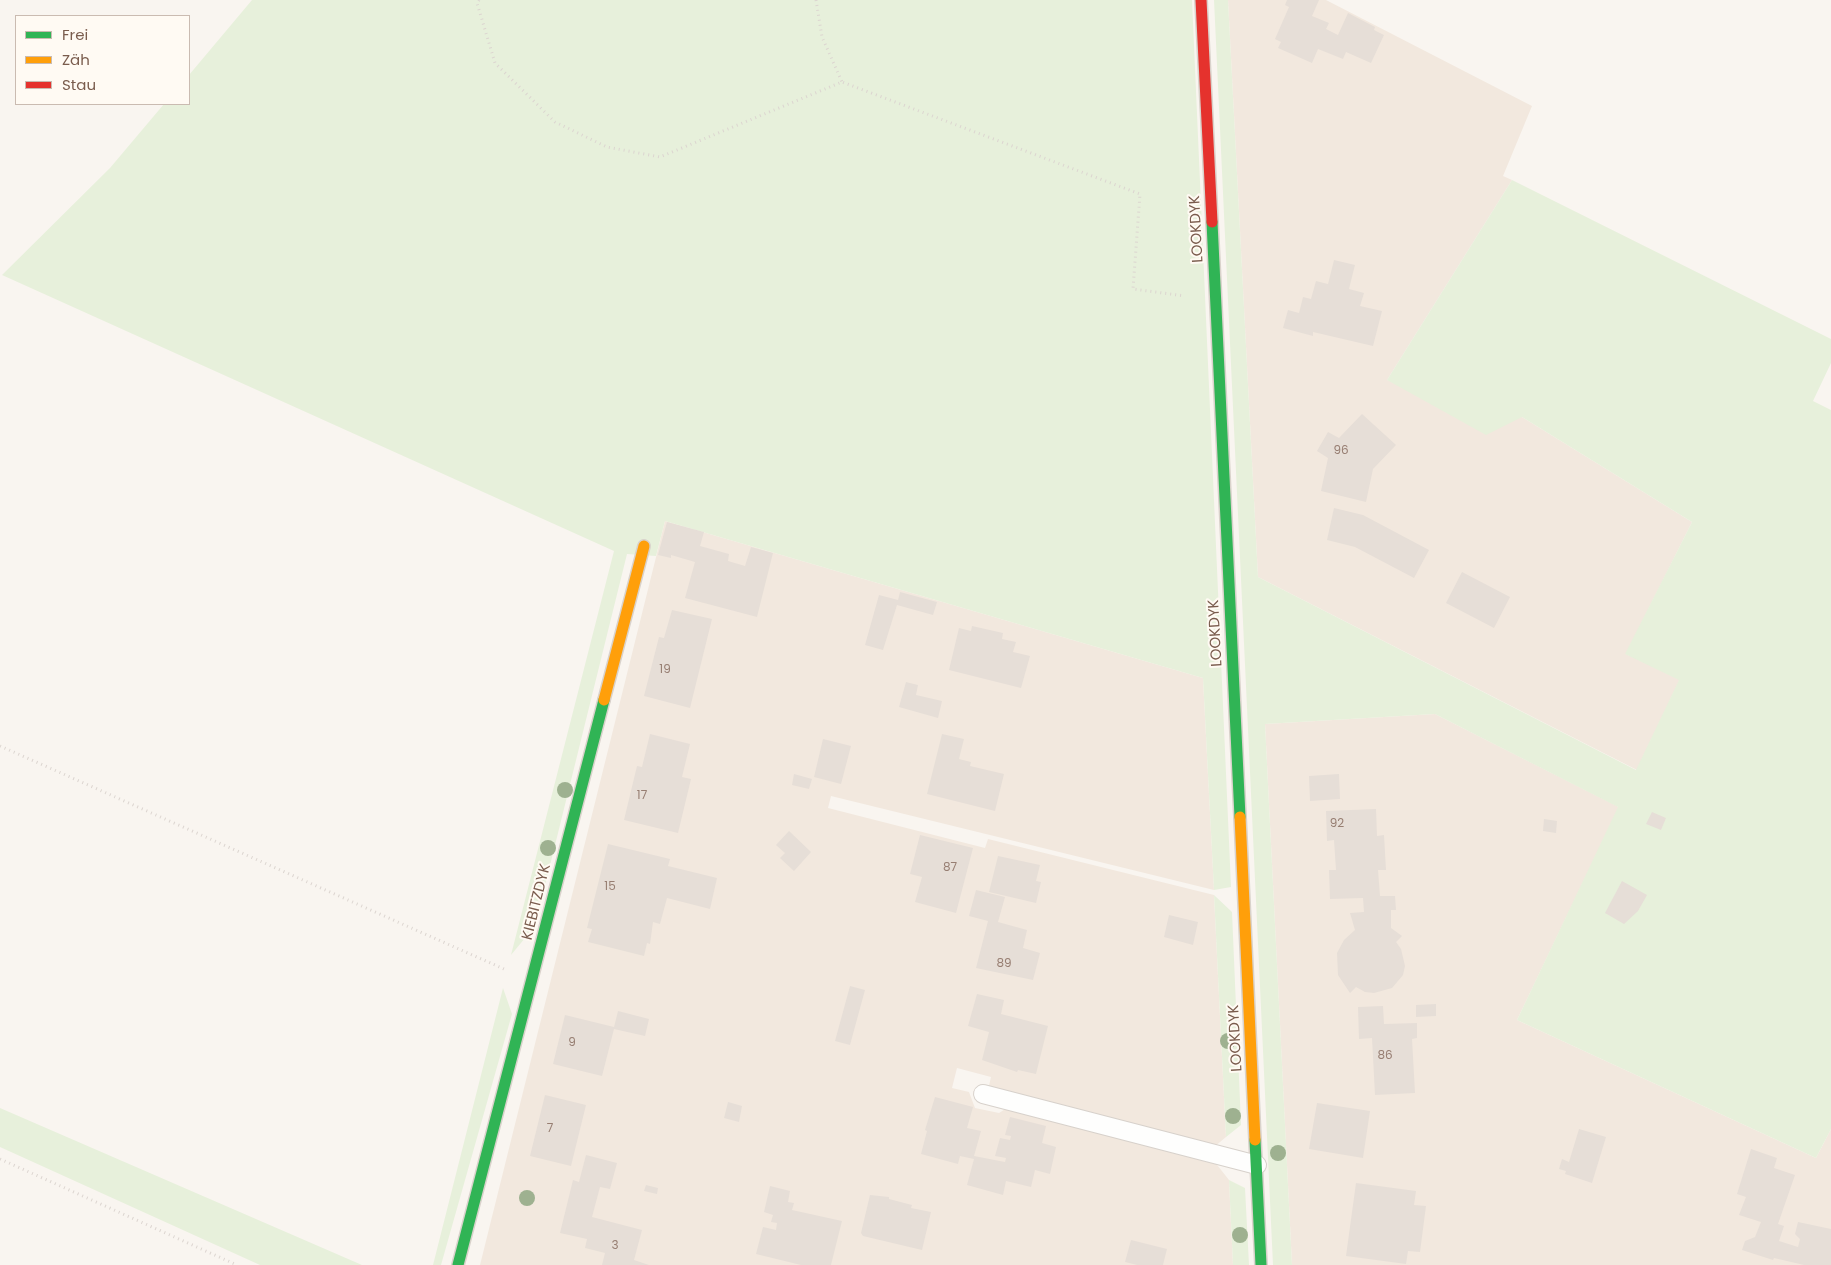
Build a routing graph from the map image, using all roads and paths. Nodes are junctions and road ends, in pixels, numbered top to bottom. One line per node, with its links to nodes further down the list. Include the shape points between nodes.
1 (479, 0): 4 (path, via 477,3 495,63 555,122 607,148 660,157)
2 (816, 0): 4 (path, via 822,37)
3 (1200, 0): 5 (street, LOOKDYK)
4 (842, 82): 5 (path, via 1140,194 1133,289)
5 (1215, 301): 11 (street, LOOKDYK)
6 (644, 546): 8 (street, KIEBITZDYK)
7 (0, 746): 8 (path)
8 (532, 981): 13 (street, KIEBITZDYK)
9 (983, 1094): 11 (lane)
10 (0, 1159): 12 (path)
11 (1257, 1165): 14 (street, LOOKDYK)
12 (237, 1265)
13 (458, 1265)
14 (1262, 1265)

